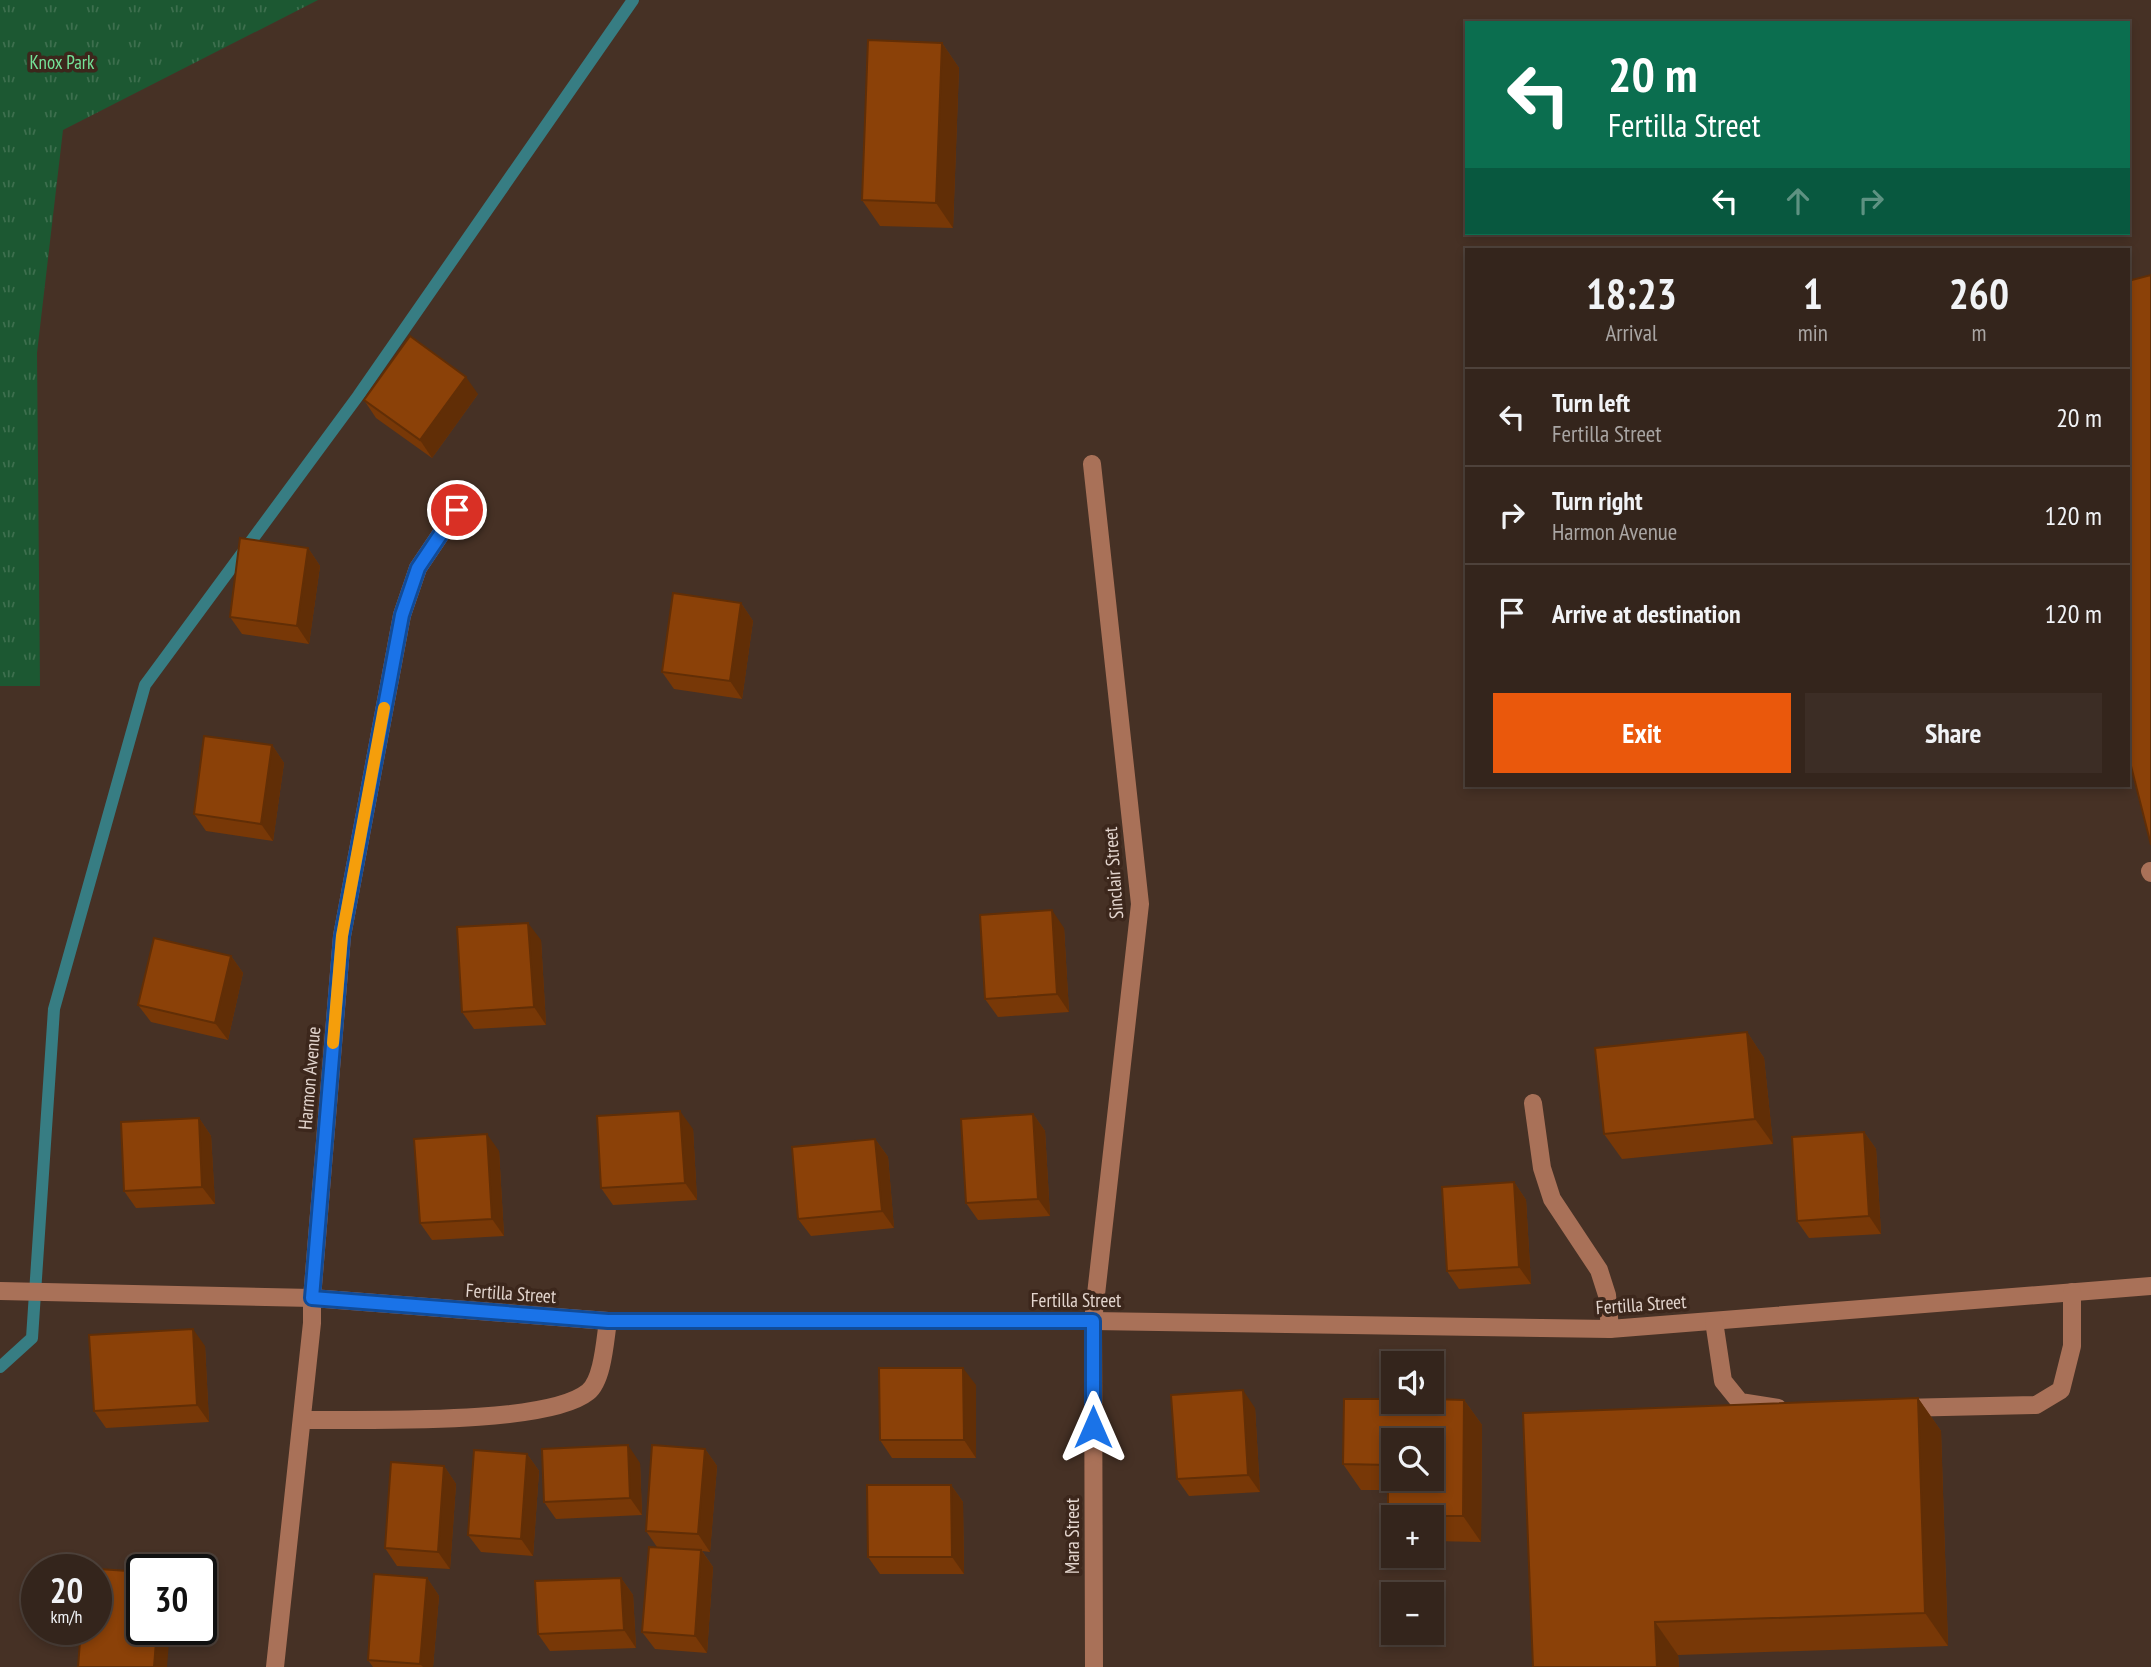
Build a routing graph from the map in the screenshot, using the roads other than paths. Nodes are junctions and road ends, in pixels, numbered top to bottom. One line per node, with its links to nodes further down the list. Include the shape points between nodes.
1 (1092, 464): 9 (street, Sinclair Street, via 1140,904)
2 (457, 510): 7 (street, Harmon Avenue, via 418,568 402,615 342,936)
3 (1533, 1103): 11 (street, via 1552,1199 1599,1270)
4 (2151, 1286): 6 (street, Fertilla Street)
5 (0, 1291): 7 (street, Fertilla Street)
6 (2072, 1292): 10 (street, Fertilla Street); 12 (street, via 2072,1346 2061,1390 2036,1405)
7 (312, 1298): 8 (street, Fertilla Street); 14 (street, Harmon Avenue)
8 (608, 1321): 9 (street, Fertilla Street); 14 (street, via 601,1365 590,1391 571,1402 466,1418)
9 (1093, 1321): 11 (street, Fertilla Street); 16 (street, Mara Street)
10 (1714, 1321): 11 (street, Fertilla Street); 13 (street, via 1723,1381 1740,1402)
11 (1611, 1329)
12 (1877, 1408)
13 (1797, 1410)
14 (302, 1420): 15 (street, Harmon Avenue)
15 (275, 1667)
16 (1094, 1667)

